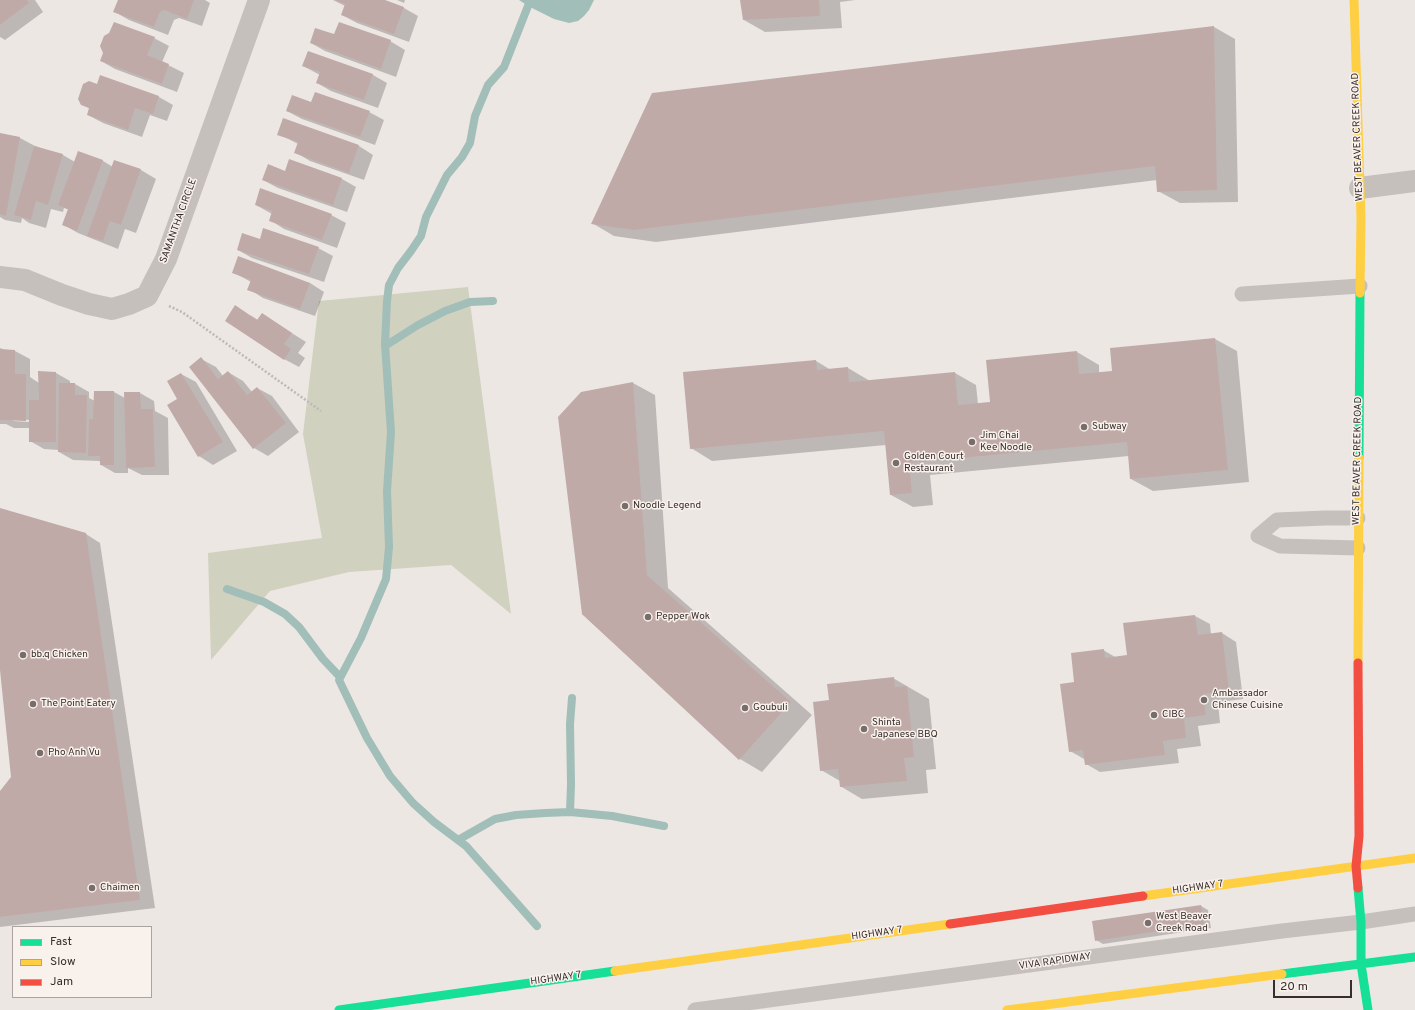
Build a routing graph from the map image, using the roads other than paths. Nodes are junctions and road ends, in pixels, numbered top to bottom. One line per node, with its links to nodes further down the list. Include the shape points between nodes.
1 (258, 0): 5 (street, SAMANTHA CIRCLE, via 166,259 147,296 112,309 89,304 25,280)
2 (1354, 0): 4 (main road, WEST BEAVER CREEK ROAD)
3 (1415, 181): 4 (street)
4 (1360, 188): 6 (main road, WEST BEAVER CREEK ROAD)
5 (0, 277)
6 (1360, 286): 7 (lane); 8 (main road, WEST BEAVER CREEK ROAD)
7 (1242, 294)
8 (1358, 518): 9 (main road, WEST BEAVER CREEK ROAD); 9 (lane, via 1277,520 1258,536 1280,546)
9 (1358, 548): 11 (main road, WEST BEAVER CREEK ROAD, via 1359,836)
10 (1415, 858): 11 (main road, HIGHWAY 7)
11 (1356, 866): 13 (main road, WEST BEAVER CREEK ROAD); 16 (main road, HIGHWAY 7)
12 (1415, 914): 13 (lane, VIVA RAPIDWAY)
13 (1361, 922): 15 (main road, WEST BEAVER CREEK ROAD); 17 (lane, VIVA RAPIDWAY)
14 (1415, 957): 15 (main road)
15 (1361, 964): 18 (main road); 19 (main road, WEST BEAVER CREEK ROAD)
16 (339, 1010)
17 (695, 1010)
18 (1007, 1010)
19 (1368, 1010)

